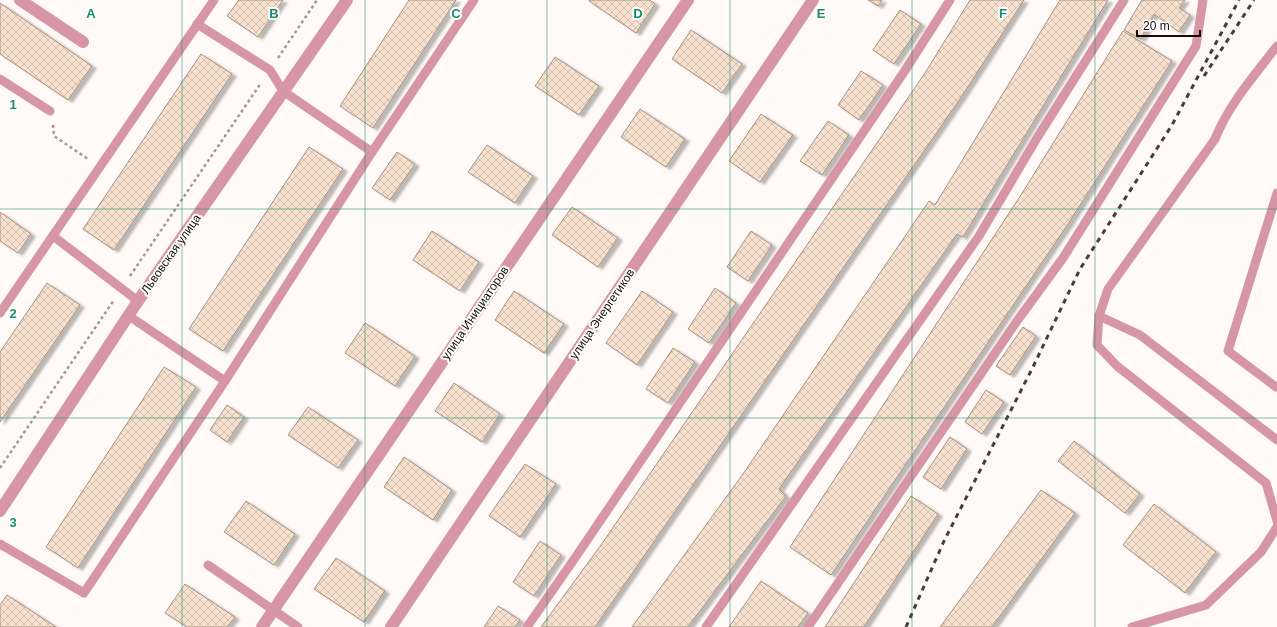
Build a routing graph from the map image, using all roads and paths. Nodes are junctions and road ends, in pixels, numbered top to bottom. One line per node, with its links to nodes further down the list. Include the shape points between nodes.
1 (20, 0): 12 (street)
2 (214, 0): 11 (lane)
3 (317, 0): 14 (path)
4 (346, 0): 16 (street, Львовская улица)
5 (474, 0): 18 (lane)
6 (688, 0): 36 (street, улица Инициаторов)
7 (813, 0): 39 (street, улица Энергетиков)
8 (950, 0): 40 (lane, via 904,72)
9 (1124, 0): 41 (lane, via 978,236)
10 (1204, 0): 42 (lane, via 1196,46 1063,258 1016,321)
11 (197, 24): 14 (lane); 19 (lane)
12 (83, 42)
13 (1277, 46): 26 (lane, via 1237,97 1215,139 1108,290)
14 (270, 70): 16 (lane); 22 (path)
15 (0, 79): 17 (lane)
16 (283, 91): 18 (lane); 23 (street, Львовская улица)
17 (50, 111): 19 (path, via 54,136)
18 (372, 152): 27 (lane)
19 (100, 168): 21 (lane)
20 (1277, 193): 28 (lane, via 1228,351)
21 (53, 236): 22 (lane); 24 (lane)
22 (122, 288): 23 (lane); 30 (path)
23 (138, 301): 25 (lane)
24 (0, 313)
25 (129, 316): 27 (lane); 31 (street)
26 (1099, 316): 29 (lane, via 1140,335); 32 (lane, via 1097,345 1117,366 1266,483)
27 (225, 381): 34 (lane, via 84,593)
28 (1276, 386)
29 (1277, 440)
30 (0, 468)
31 (0, 511)
32 (1277, 521)
33 (1277, 526): 43 (lane, via 1261,552 1206,605)
34 (0, 544)
35 (208, 565): 36 (lane)
36 (273, 610): 37 (street, улица Инициаторов); 38 (lane)
37 (262, 627)
38 (298, 627)
39 (391, 627)
40 (527, 627)
41 (706, 627)
42 (808, 627)
43 (1132, 627)

